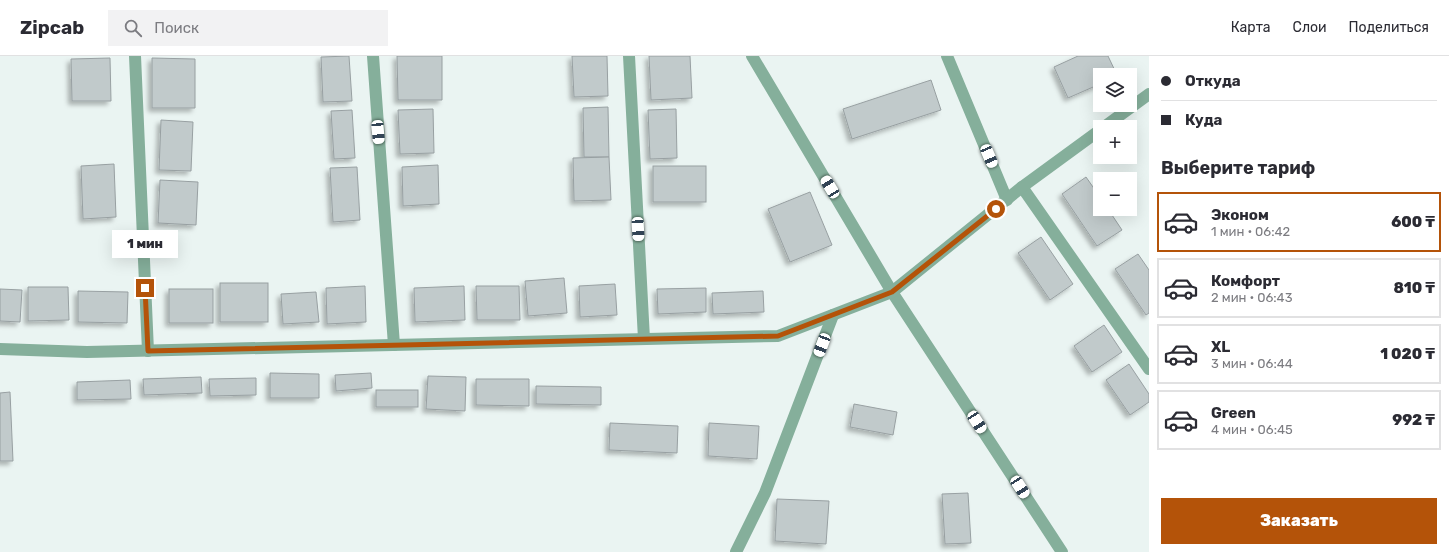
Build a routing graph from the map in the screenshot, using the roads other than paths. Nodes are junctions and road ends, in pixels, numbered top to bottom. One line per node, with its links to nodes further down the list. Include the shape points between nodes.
1 (135, 56): 16 (street)
2 (373, 56): 14 (street)
3 (629, 56): 13 (street)
4 (752, 56): 11 (street)
5 (947, 56): 10 (street)
6 (1149, 94): 7 (street)
7 (1114, 120)
8 (1093, 135): 9 (street)
9 (1022, 187): 10 (street); 17 (street)
10 (1007, 200): 11 (street)
11 (892, 292): 12 (street); 19 (street)
12 (833, 315): 13 (street, via 778,336); 18 (street, via 764,493)
13 (644, 339): 14 (street)
14 (394, 345): 16 (street)
15 (0, 349): 16 (street)
16 (148, 351)
17 (1149, 369)
18 (736, 552)
19 (1062, 552)

